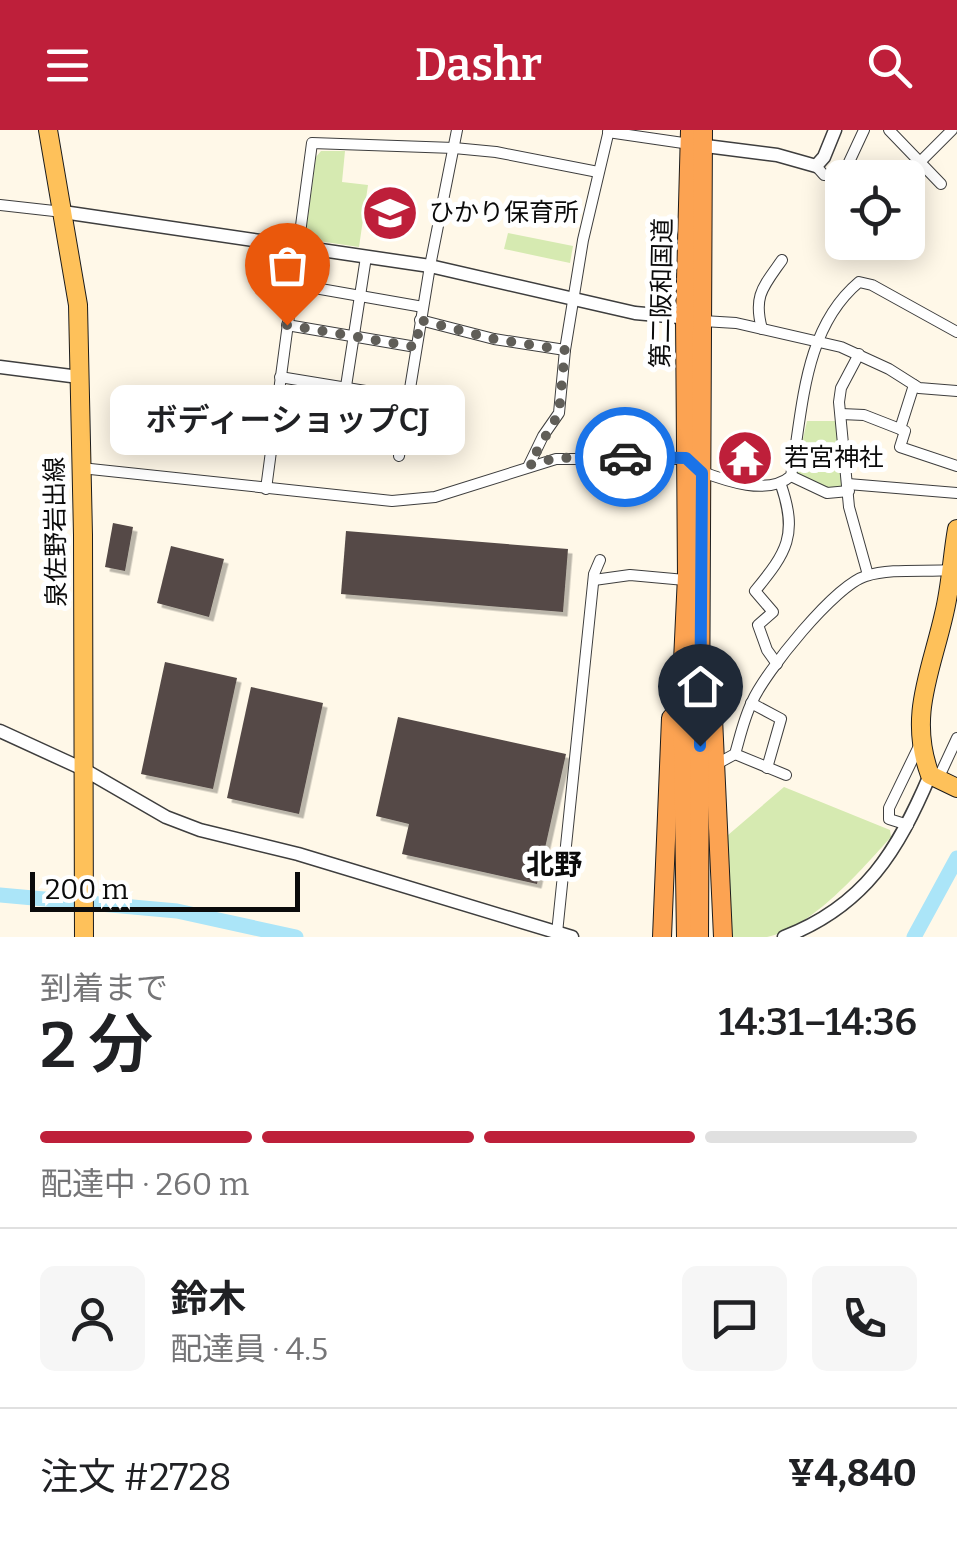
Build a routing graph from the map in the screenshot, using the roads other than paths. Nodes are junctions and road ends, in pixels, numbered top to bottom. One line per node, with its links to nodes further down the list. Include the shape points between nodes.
1 (48, 130): 19 (main road, 泉佐野岩出線)
2 (457, 130): 9 (street)
3 (835, 130): 13 (street)
4 (864, 130): 10 (street)
5 (889, 130): 11 (street)
6 (952, 130): 12 (street)
7 (608, 131): 8 (street); 15 (street)
8 (696, 137): 13 (street); 28 (highway, 第二阪和国道)
9 (454, 148): 15 (street); 20 (street, via 312,143); 23 (street)
10 (850, 160)
11 (917, 160)
12 (923, 160)
13 (816, 166): 16 (street)
14 (925, 168): 17 (street)
15 (598, 172): 26 (street)
16 (825, 175)
17 (941, 184)
18 (0, 206): 19 (street)
19 (63, 212): 20 (street); 39 (main road, 泉佐野岩出線, via 78,305)
20 (297, 247): 21 (street); 24 (street)
21 (366, 257): 23 (street); 25 (street)
22 (782, 260): 31 (street, via 758,299)
23 (430, 266): 26 (street); 27 (street)
24 (292, 284): 25 (street); 30 (street)
25 (360, 296): 27 (street); 33 (street)
26 (575, 298): 28 (street, via 635,314); 36 (street)
27 (423, 307): 29 (street)
28 (694, 319): 31 (street); 49 (highway, 第二阪和国道); 53 (highway, 第二阪和国道)
29 (420, 320): 35 (street); 36 (street)
30 (287, 325): 33 (street); 40 (street)
31 (762, 329): 34 (street)
32 (957, 332): 34 (street, via 864,282 842,297)
33 (354, 336): 35 (street); 42 (street)
34 (815, 342): 37 (street); 54 (street)
35 (416, 347): 44 (street)
36 (565, 350): 50 (street, via 559,413)
37 (859, 354): 41 (street); 45 (street, via 842,388)
38 (0, 368): 39 (street)
39 (79, 377): 52 (main road, 泉佐野岩出線)
40 (280, 377): 42 (street); 46 (street)
41 (914, 385): 43 (street); 47 (street)
42 (346, 388): 44 (street); 48 (street)
43 (957, 391)
44 (408, 398): 48 (street, via 400,452)
45 (840, 414): 47 (street); 56 (street)
46 (274, 429): 48 (street); 57 (street)
47 (900, 429): 51 (street, via 900,447)
48 (338, 438)
49 (686, 458): 50 (street, via 584,456); 53 (street); 64 (highway, 第二阪和国道)
50 (529, 465): 57 (street, via 491,482 392,502)
51 (957, 466)
52 (81, 468): 57 (street); 74 (main road, 泉佐野岩出線)
53 (702, 473): 55 (street, via 767,488); 61 (highway, 第二阪和国道)
54 (791, 476): 55 (street); 56 (street, via 827,492)
55 (781, 485): 66 (street, via 790,512 788,544 755,591 773,612 758,625)
56 (848, 487): 58 (street); 63 (street)
57 (266, 490)
58 (957, 493)
59 (957, 528): 62 (main road)
60 (600, 560): 65 (street)
61 (700, 560): 72 (highway, via 708,590); 80 (highway, 第二阪和国道)
62 (952, 570): 63 (street); 70 (main road, via 925,688)
63 (868, 575): 66 (street, via 825,606)
64 (686, 578): 65 (street); 80 (highway, 第二阪和国道, via 682,682); 83 (highway, via 677,598 671,858)
65 (594, 580): 79 (street)
66 (777, 664): 67 (street)
67 (751, 703): 71 (street); 73 (street, via 781,718)
68 (0, 731): 74 (street)
69 (957, 738): 76 (street)
70 (920, 744): 76 (main road); 78 (street, via 889,808 889,819)
71 (734, 754): 72 (street); 73 (street)
72 (715, 765): 84 (highway, via 712,859)
73 (766, 768): 75 (street)
74 (83, 770): 79 (street, via 200,830); 81 (main road, 泉佐野岩出線)
75 (786, 775)
76 (934, 777): 77 (main road); 78 (street)
77 (957, 788)
78 (908, 825): 85 (street, via 866,885)
79 (557, 933): 82 (street)
80 (693, 934)
81 (84, 937)
82 (572, 937)
83 (662, 937)
84 (723, 937)
85 (784, 937)

